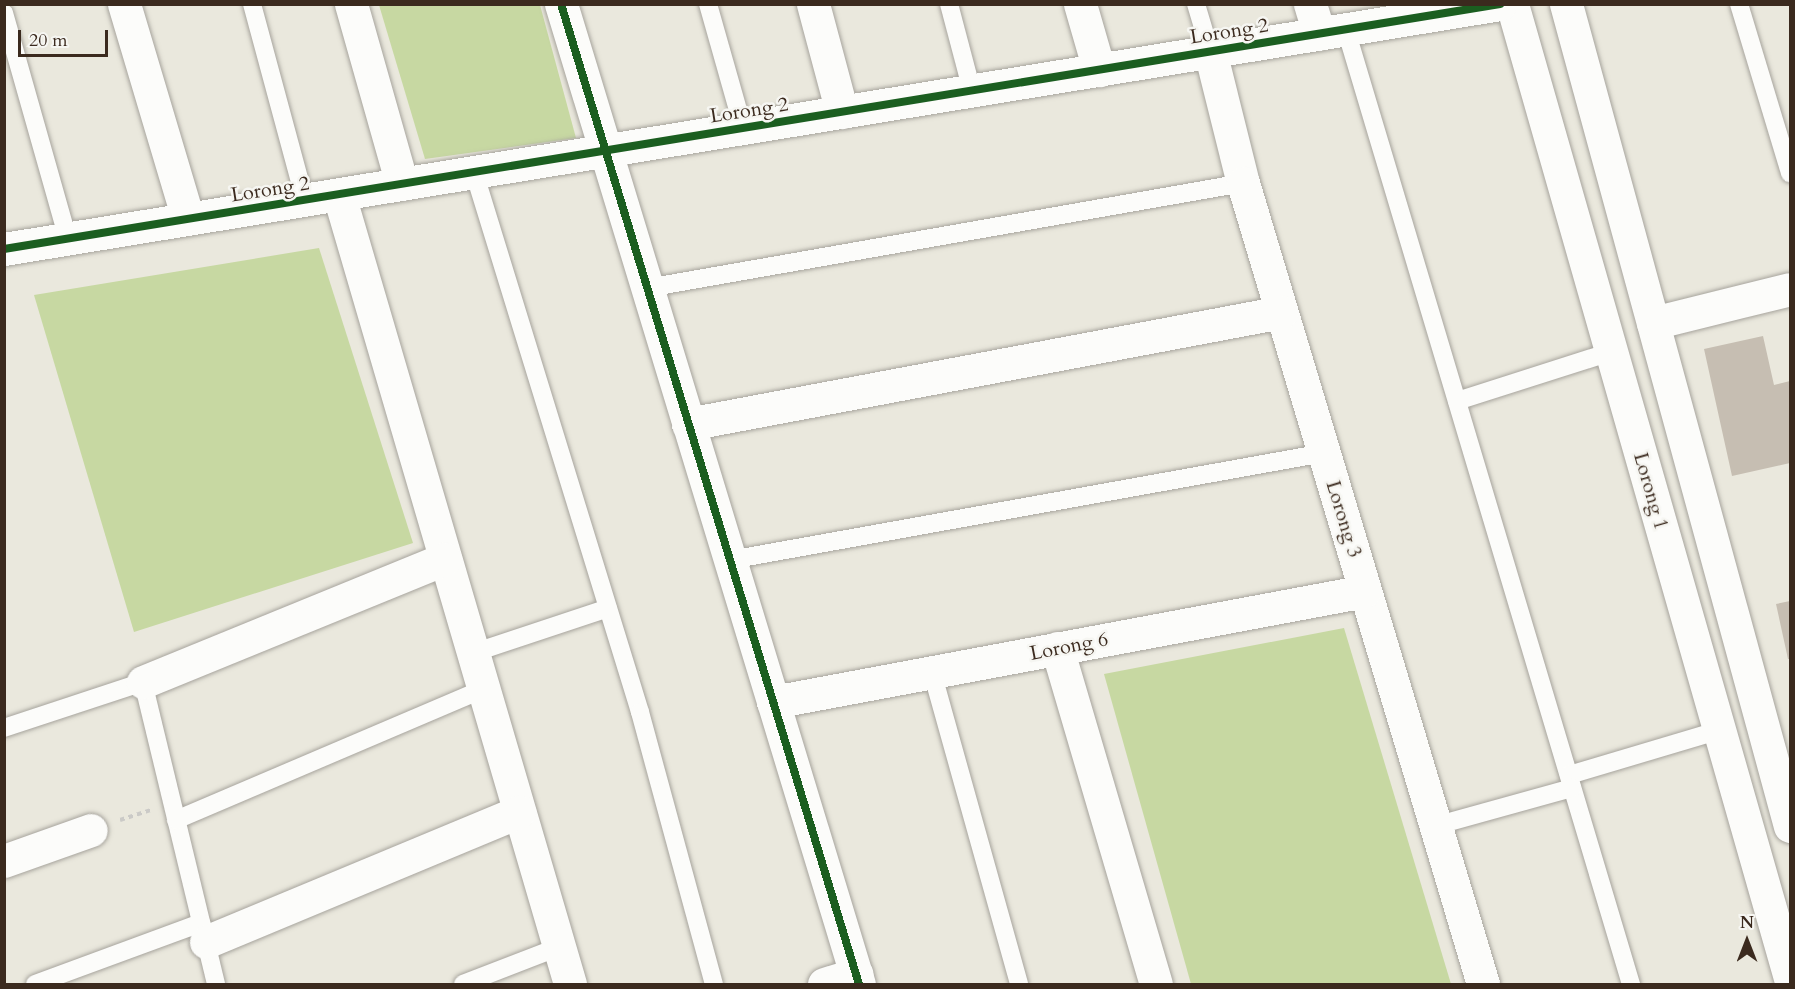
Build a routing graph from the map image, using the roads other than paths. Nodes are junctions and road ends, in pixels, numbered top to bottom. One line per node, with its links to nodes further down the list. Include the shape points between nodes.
1 (124, 4): 29 (street)
2 (252, 4): 28 (lane)
3 (351, 4): 26 (street)
4 (561, 4): 22 (street)
5 (708, 4): 21 (lane)
6 (813, 4): 20 (street)
7 (949, 4): 19 (lane)
8 (1080, 4): 18 (street)
9 (1196, 4): 17 (lane)
10 (1500, 4): 14 (street, Lorong 2)
11 (1512, 4): 36 (street, Lorong 1)
12 (1566, 4): 35 (street)
13 (1739, 4): 24 (lane)
14 (1449, 8): 16 (street, Lorong 2)
15 (4, 13): 30 (lane)
16 (1325, 23): 17 (street, Lorong 2); 37 (lane)
17 (1210, 51): 18 (street, Lorong 2); 25 (street, Lorong 3)
18 (1099, 70): 19 (street, Lorong 2)
19 (972, 91): 20 (street, Lorong 2)
20 (842, 112): 21 (street, Lorong 2)
21 (743, 128): 22 (street, Lorong 2)
22 (605, 151): 23 (street, Lorong 2); 32 (street)
23 (474, 172): 26 (street, Lorong 2); 43 (lane)
24 (1791, 173)
25 (1244, 183): 32 (lane); 34 (street, Lorong 3)
26 (402, 184): 27 (street, Lorong 2)
27 (339, 195): 28 (street, Lorong 2); 40 (street)
28 (305, 200): 29 (street, Lorong 2)
29 (188, 219): 30 (street, Lorong 2)
30 (68, 239): 31 (street, Lorong 2)
31 (4, 249)
32 (647, 288): 38 (street)
33 (1791, 289): 35 (street)
34 (1282, 312): 38 (street); 39 (street, Lorong 3)
35 (1653, 322): 56 (street)
36 (1611, 352): 37 (lane); 51 (street, Lorong 1)
37 (1457, 401): 52 (lane)
38 (688, 424): 41 (street)
39 (1324, 453): 41 (lane); 42 (street, Lorong 3)
40 (445, 559): 45 (street); 47 (street)
41 (730, 560): 49 (street)
42 (1365, 591): 44 (street, Lorong 6); 55 (street, Lorong 3)
43 (608, 608): 45 (lane); 67 (lane)
44 (1057, 648): 46 (street, Lorong 6); 70 (street)
45 (473, 653): 48 (street)
46 (932, 672): 49 (street, Lorong 6); 69 (lane)
47 (142, 682): 50 (lane); 53 (lane)
48 (483, 689): 53 (lane); 54 (street)
49 (773, 702): 62 (street)
50 (4, 728)
51 (1720, 730): 52 (lane); 61 (street, Lorong 1)
52 (1570, 781): 55 (lane); 72 (lane)
53 (174, 811): 59 (lane)
54 (519, 812): 59 (street); 60 (street)
55 (1435, 826): 71 (street, Lorong 3)
56 (1791, 826)
57 (92, 830): 58 (street)
58 (4, 861)
59 (203, 932): 63 (lane); 64 (lane)
60 (559, 947): 65 (lane); 66 (street)
61 (1791, 978)
62 (857, 979): 68 (street)
63 (35, 984)
64 (216, 984)
65 (463, 984)
66 (570, 984)
67 (714, 984)
68 (824, 984)
69 (1019, 984)
70 (1156, 984)
71 (1483, 984)
72 (1631, 984)

